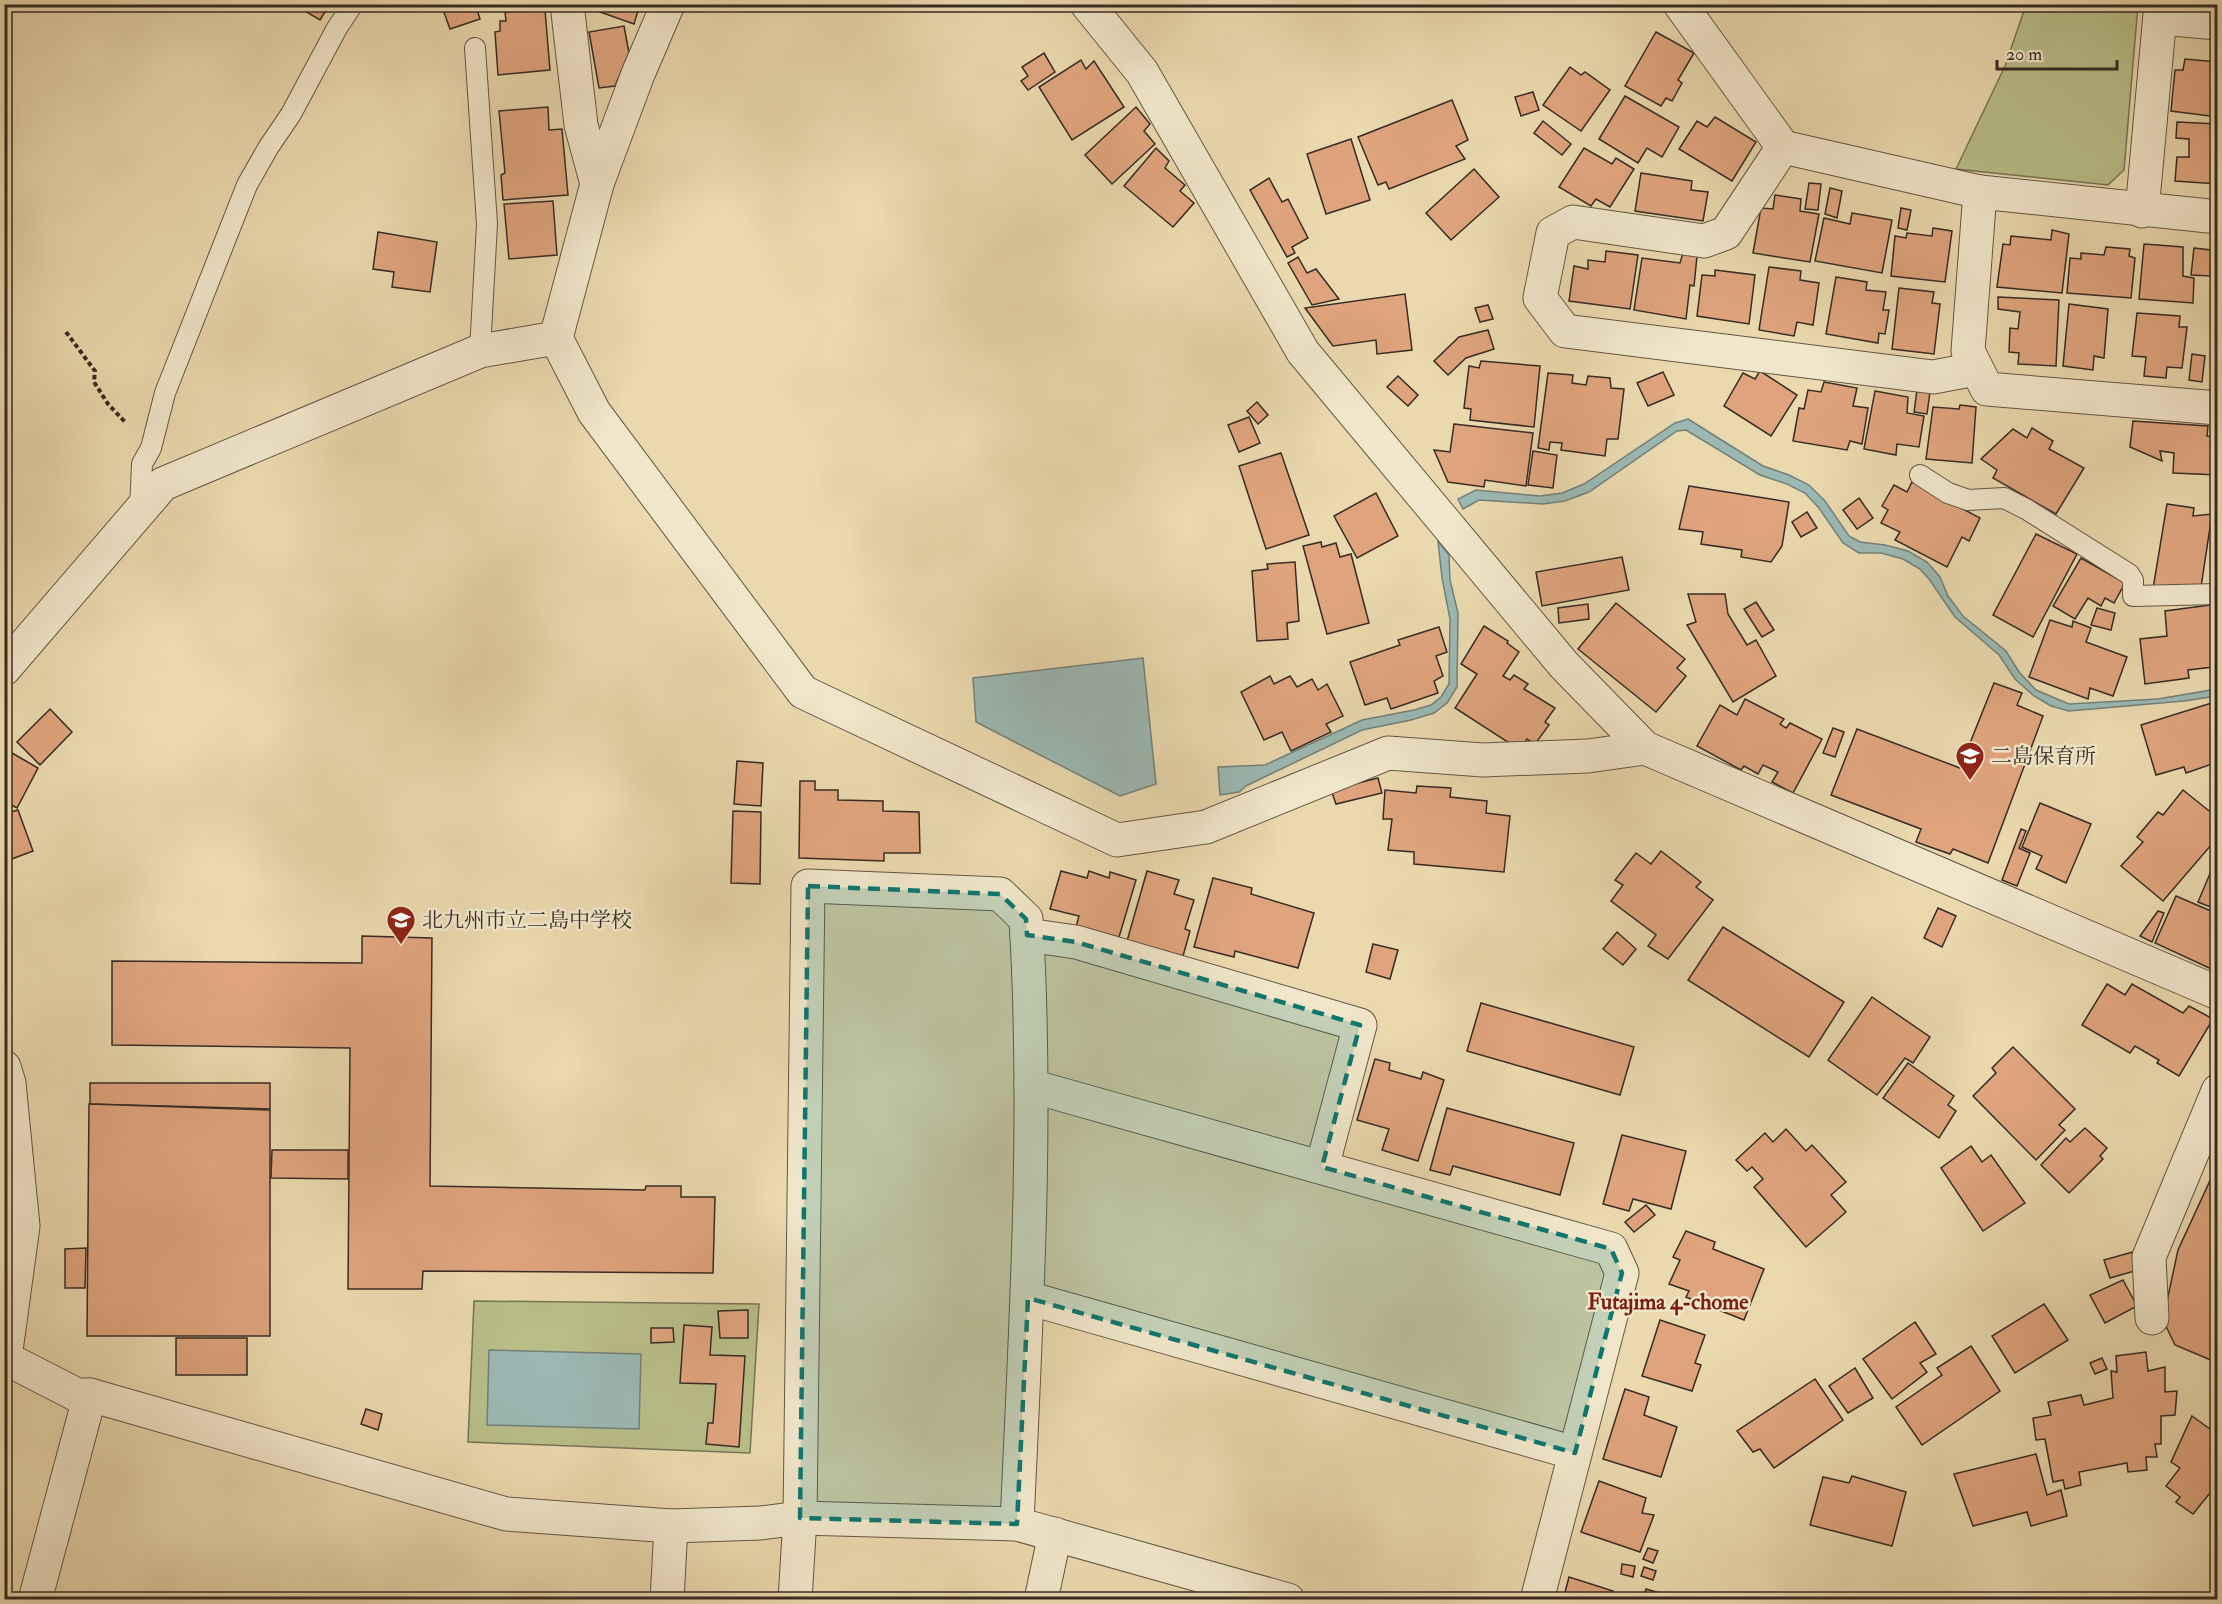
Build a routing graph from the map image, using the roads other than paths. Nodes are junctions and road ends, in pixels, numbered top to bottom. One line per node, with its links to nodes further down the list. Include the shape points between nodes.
1 (353, 4): 19 (lane, via 247,185 165,393 151,448 142,464)
2 (567, 4): 10 (street, via 581,125)
3 (668, 4): 10 (street)
4 (1087, 4): 22 (street, via 1142,72 1303,352 1564,666)
5 (1680, 4): 9 (street)
6 (2161, 11): 7 (street); 12 (street)
7 (2217, 23)
8 (475, 48): 15 (lane, via 487,224)
9 (1784, 147): 11 (street); 16 (street, via 1726,233 1704,241 1573,222 1553,234 1540,298 1565,331 1934,377)
10 (597, 184): 14 (street)
11 (1980, 192): 12 (street); 16 (street, via 1968,351)
12 (2142, 211): 13 (street)
13 (2217, 217)
14 (556, 338): 15 (street); 22 (street, via 594,412 802,692 1117,840 1206,827 1388,753 1483,760 1587,756)
15 (480, 351): 19 (street, via 163,484)
16 (1976, 369): 17 (street, via 1987,389)
17 (2217, 408)
18 (1920, 475): 20 (lane, via 1948,493 1968,500 2004,498 2026,508 2129,574 2133,596)
19 (140, 510): 21 (street)
20 (2217, 594)
21 (4, 669)
22 (1645, 748): 24 (street)
23 (1027, 935): 26 (street); 28 (street, via 1076,942 1360,1025); 33 (street, via 1026,918 1000,894 808,886)
24 (2217, 993)
25 (4, 1067): 31 (street, via 9,1083 23,1226 6,1358 77,1395)
26 (1031, 1086): 28 (street); 29 (street)
27 (2217, 1091): 30 (street, via 2149,1257)
28 (1322, 1167): 32 (street, via 1611,1249 1622,1273)
29 (1028, 1298): 32 (street); 34 (street)
30 (2152, 1318)
31 (90, 1395): 35 (street, via 506,1514); 37 (street)
32 (1575, 1453): 42 (street)
33 (800, 1518): 34 (street); 35 (street); 39 (street)
34 (1017, 1524): 36 (street)
35 (671, 1526): 38 (street)
36 (1055, 1534): 40 (street); 41 (street)
37 (35, 1599)
38 (667, 1599)
39 (795, 1599)
40 (1041, 1599)
41 (1288, 1599)
42 (1537, 1599)

